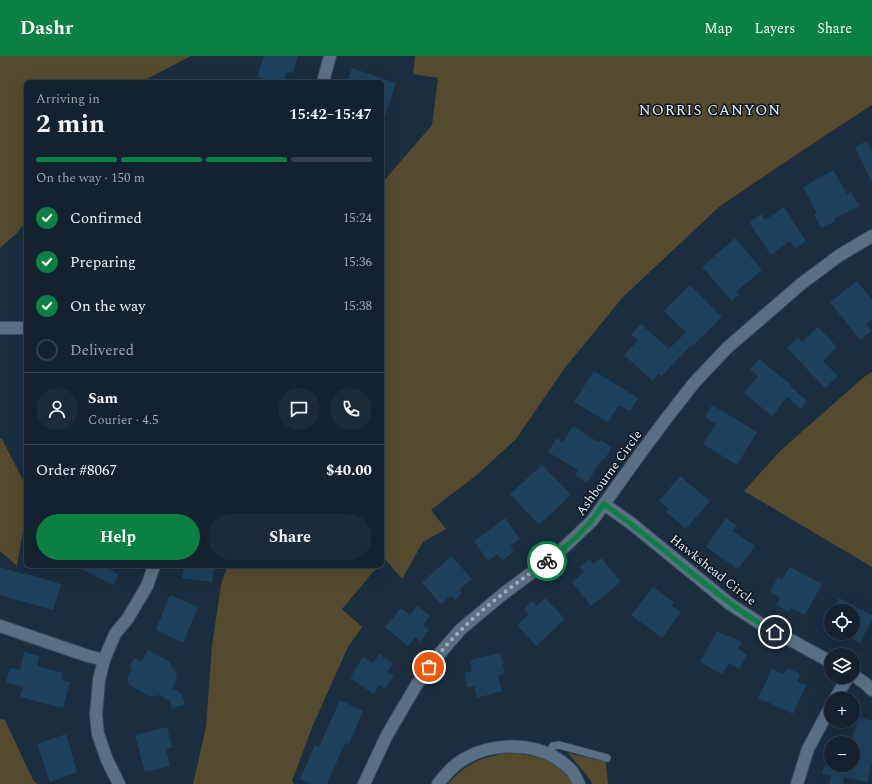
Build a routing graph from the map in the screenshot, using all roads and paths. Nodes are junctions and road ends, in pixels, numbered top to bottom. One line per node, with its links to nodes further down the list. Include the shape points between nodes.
1 (330, 56): 2 (street)
2 (324, 80)
3 (872, 236): 6 (street, Ashbourne Circle, via 840,255 801,284 727,348 694,383)
4 (0, 328): 5 (street)
5 (24, 328)
6 (604, 504): 9 (street, Hawkshead Circle, via 730,604); 17 (street, Ashbourne Circle, via 592,521 557,554 460,630 416,684 387,735)
7 (153, 568): 10 (street, via 147,586 115,634)
8 (0, 626): 10 (street)
9 (824, 658)
10 (104, 660): 16 (street, via 99,680 98,734)
11 (860, 680): 12 (street)
12 (872, 690)
13 (824, 719): 20 (street, via 808,749)
14 (549, 754): 15 (lane, via 553,746 559,745); 18 (street, via 529,747 497,747 463,760 450,769); 19 (street, via 571,770)
15 (607, 758)
16 (119, 784)
17 (364, 784)
18 (438, 784)
19 (579, 784)
20 (797, 784)

